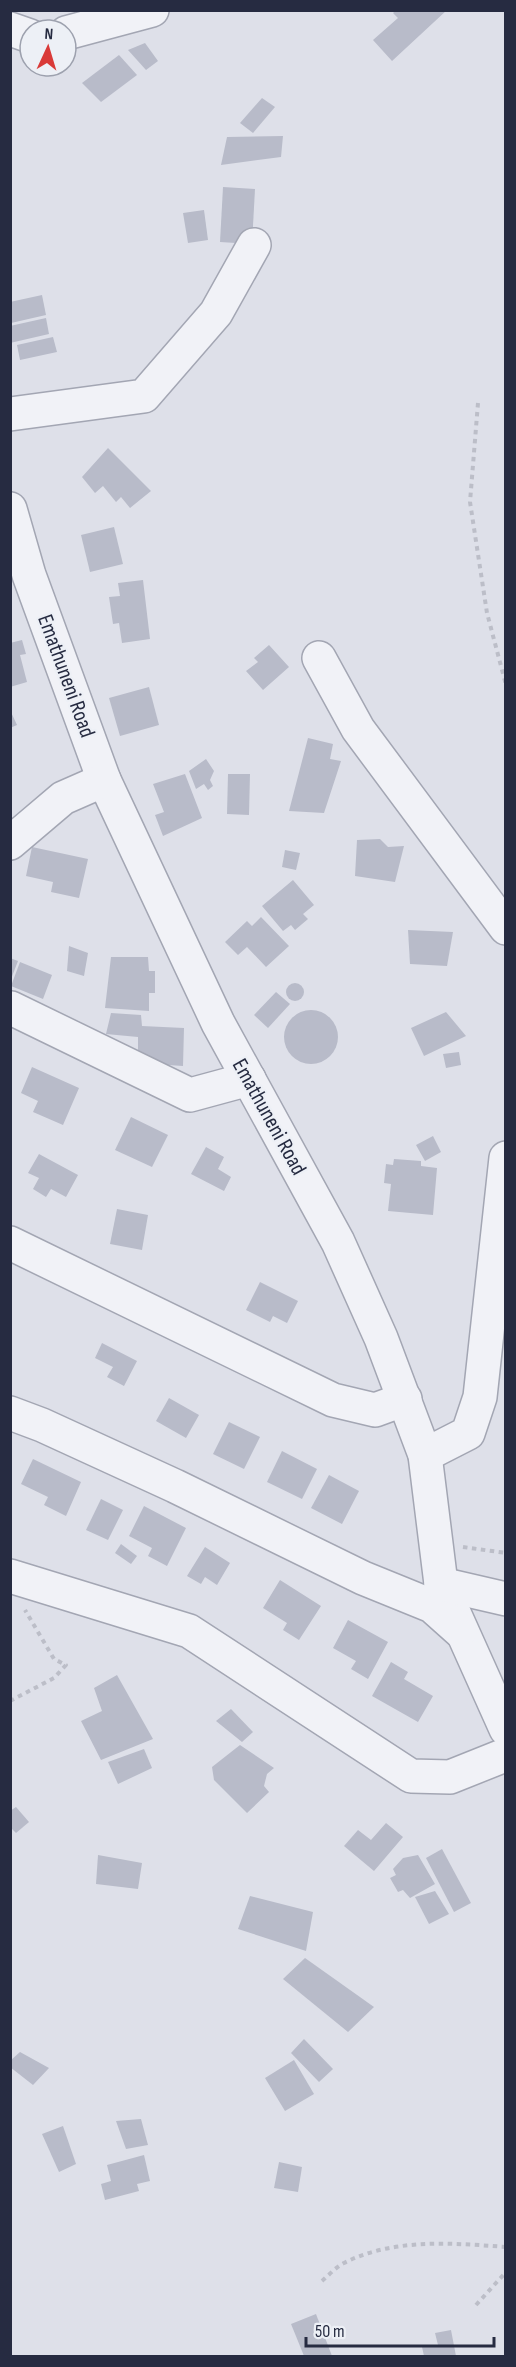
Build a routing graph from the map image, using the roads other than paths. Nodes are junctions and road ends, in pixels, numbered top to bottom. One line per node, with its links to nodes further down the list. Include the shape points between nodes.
1 (152, 10): 2 (street)
2 (78, 30)
3 (254, 245): 4 (street, via 216,313 144,396)
4 (10, 414)
5 (10, 509): 6 (street, Emathuneni Road)
6 (20, 574): 8 (street, Emathuneni Road)
7 (319, 658): 10 (street, via 358,729)
8 (104, 780): 9 (street, via 63,798); 12 (street, Emathuneni Road, via 218,1023)
9 (10, 843)
10 (506, 928)
11 (10, 1008): 12 (street, via 190,1095)
12 (249, 1079): 15 (street, Emathuneni Road, via 338,1242)
13 (506, 1158): 17 (street, via 480,1397 468,1433)
14 (10, 1243): 15 (street, via 333,1400 375,1410)
15 (405, 1399): 17 (street, Emathuneni Road)
16 (10, 1413): 21 (street, via 175,1486 363,1578 432,1606)
17 (425, 1455): 19 (street, Emathuneni Road)
18 (10, 1576): 24 (street, via 189,1631 411,1776 450,1778)
19 (441, 1584): 20 (street); 21 (street, Emathuneni Road)
20 (506, 1599)
21 (462, 1632): 22 (street, Emathuneni Road)
22 (506, 1729)
23 (506, 1745): 24 (street)
24 (505, 1756)

